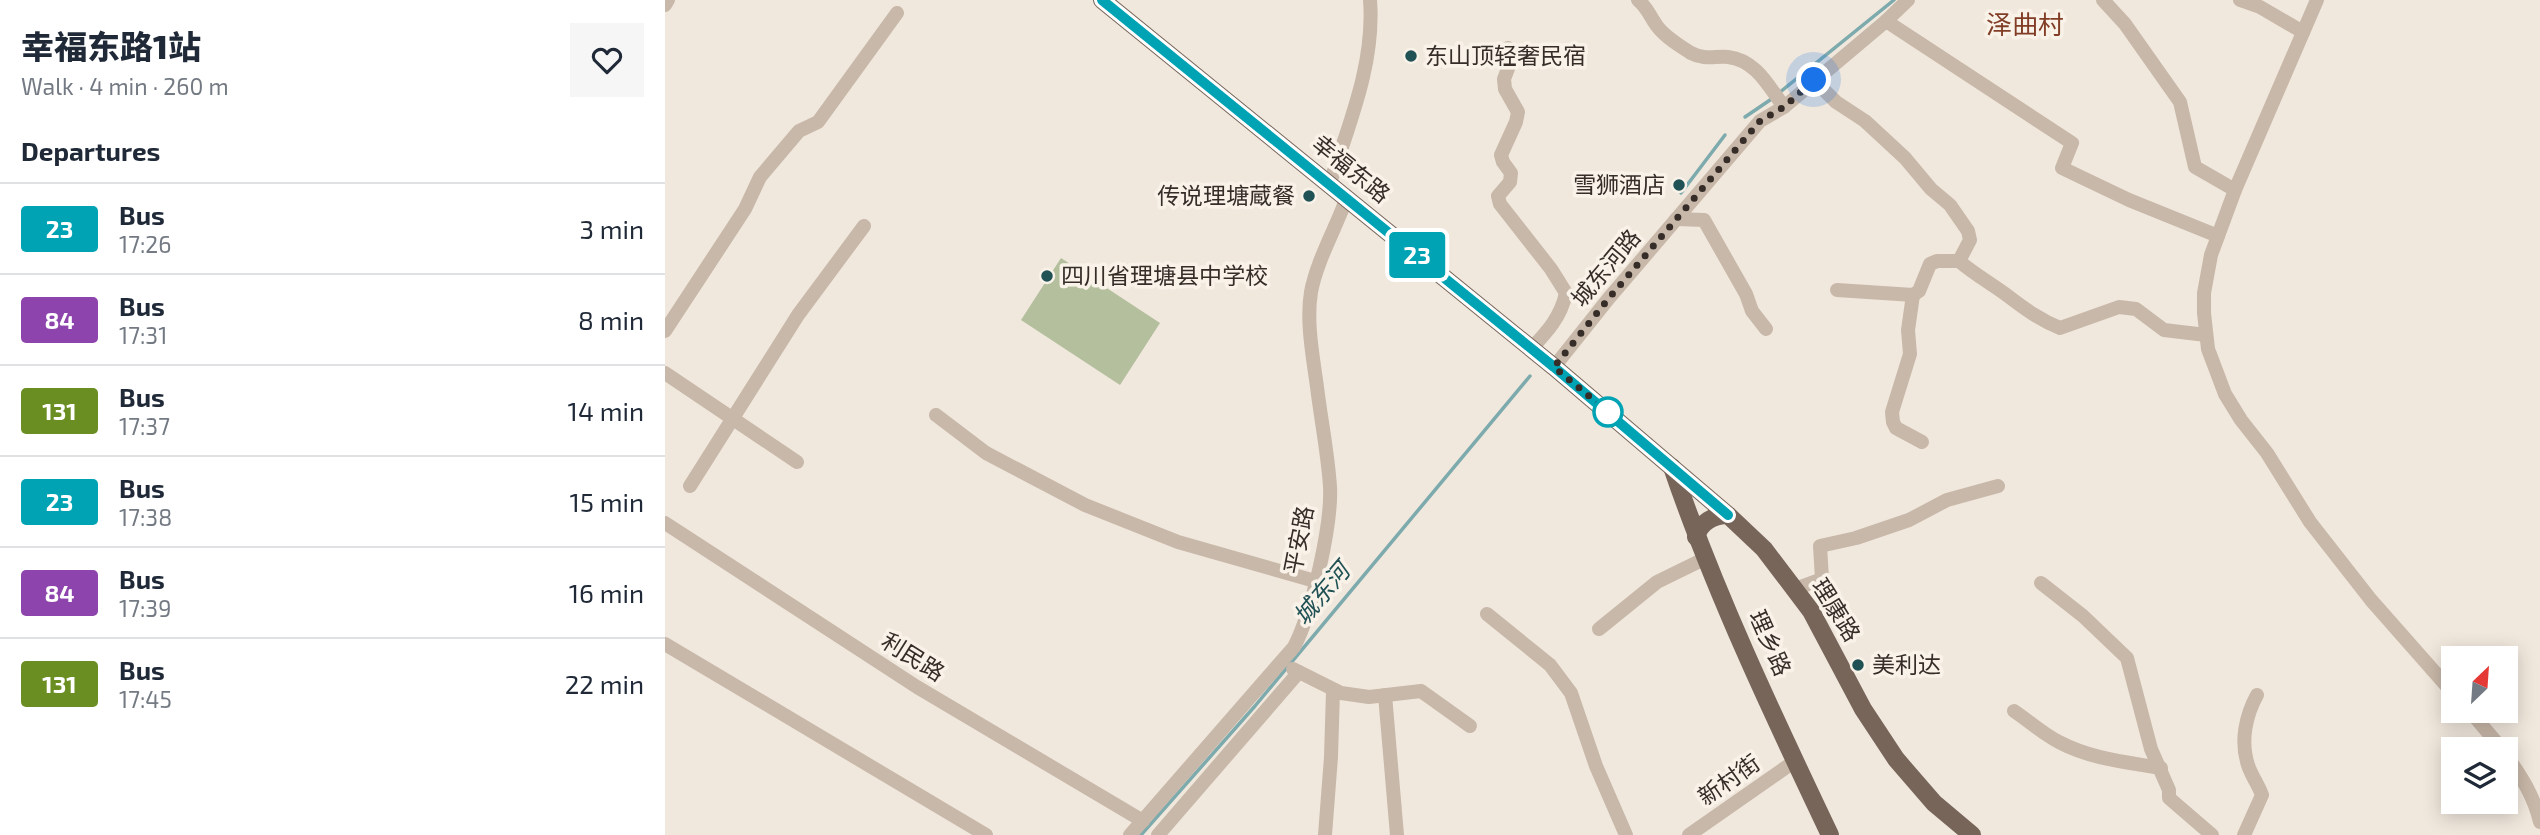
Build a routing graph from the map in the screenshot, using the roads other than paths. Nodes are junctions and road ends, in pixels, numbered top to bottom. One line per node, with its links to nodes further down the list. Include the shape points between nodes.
1 (668, 0): 9 (street)
2 (1102, 0): 16 (main road, 幸福东路)
3 (1370, 0): 16 (street, via 1365,65)
4 (1638, 0): 15 (street, via 1664,33 1688,50 1705,58 1741,61 1757,72)
5 (1908, 0): 11 (street, 城东河路)
6 (2103, 0): 17 (street, via 2180,102 2195,167)
7 (2240, 0): 12 (street)
8 (2317, 0): 12 (street)
9 (665, 5)
10 (897, 13): 26 (street, via 818,122 799,131 760,177)
11 (1885, 21): 14 (street, 城东河路); 21 (street, via 2072,143 2062,168)
12 (2303, 32): 17 (street)
13 (1508, 48): 28 (street, via 1512,58 1505,89 1518,112 1501,155 1511,173 1510,182 1498,196 1566,293 1553,326)
14 (1814, 80): 15 (street, 城东河路); 22 (street, via 1865,121 1950,205 1970,240)
15 (1779, 99): 19 (street, 城东河路)
16 (1330, 183): 18 (main road, 幸福东路)
17 (2235, 190): 21 (street)
18 (1347, 197): 28 (main road, 幸福东路); 42 (street, 平安路, via 1310,300 1330,487 1329,517)
19 (1676, 219): 25 (street, via 1703,220); 29 (street, 城东河路)
20 (864, 226): 32 (street, via 798,315)
21 (2218, 236): 27 (street, via 2205,277)
22 (1958, 261): 24 (street, via 1930,264); 27 (street, via 2025,310 2060,328 2119,307 2136,309 2164,330)
23 (1837, 290): 24 (street)
24 (1913, 295): 33 (street, via 1910,354 1892,417 1896,428)
25 (1766, 330)
26 (665, 331)
27 (2206, 334): 49 (street, via 2225,394 2310,522)
28 (1531, 349): 29 (main road, 幸福东路)
29 (1554, 367): 35 (main road, 幸福东路)
30 (665, 373): 32 (street)
31 (936, 415): 42 (street, via 986,453 1085,505 1178,542)
32 (732, 419): 34 (street); 36 (street)
33 (1922, 442)
34 (797, 462)
35 (1672, 467): 38 (main road, 幸福东路); 40 (main road, 理乡路)
36 (690, 486)
37 (1998, 486): 44 (street, via 1947,500 1909,520 1856,538 1820,546 1822,579)
38 (1728, 515): 40 (main road, via 1703,524); 44 (main road, 理康路, via 1764,549)
39 (665, 523): 60 (street, 利民路, via 917,687)
40 (1696, 537): 41 (main road, 理乡路)
41 (1706, 558): 46 (street, via 1657,582); 57 (main road, 理乡路)
42 (1315, 581): 48 (street, 平安路)
43 (2041, 583): 58 (street, via 2127,659 2151,749)
44 (1795, 589): 70 (main road, 理康路, via 1896,759 1934,803)
45 (1487, 614): 67 (street, via 1550,665 1571,693)
46 (1599, 629)
47 (665, 643): 62 (street)
48 (1289, 666): 50 (street); 60 (street, 平安路); 64 (street)
49 (2441, 679)
50 (1333, 691): 51 (street); 65 (street)
51 (1385, 695): 55 (street, via 1421,691); 66 (street)
52 (2257, 695): 72 (street, via 2247,713 2244,751 2262,795)
53 (2014, 711): 58 (street, via 2072,748)
54 (2480, 723): 56 (street)
55 (1470, 726)
56 (2492, 737)
57 (1795, 761): 68 (street, 新村街); 69 (main road, 理乡路)
58 (2161, 768): 71 (street, via 2169,798)
59 (2518, 772): 61 (street)
60 (1143, 821): 63 (street, 平安路)
61 (2540, 822)
62 (986, 835)
63 (1130, 835)
64 (1158, 835)
65 (1325, 835)
66 (1397, 835)
67 (1626, 835)
68 (1689, 835)
69 (1830, 835)
70 (1972, 835)
71 (2212, 835)
72 (2244, 835)

